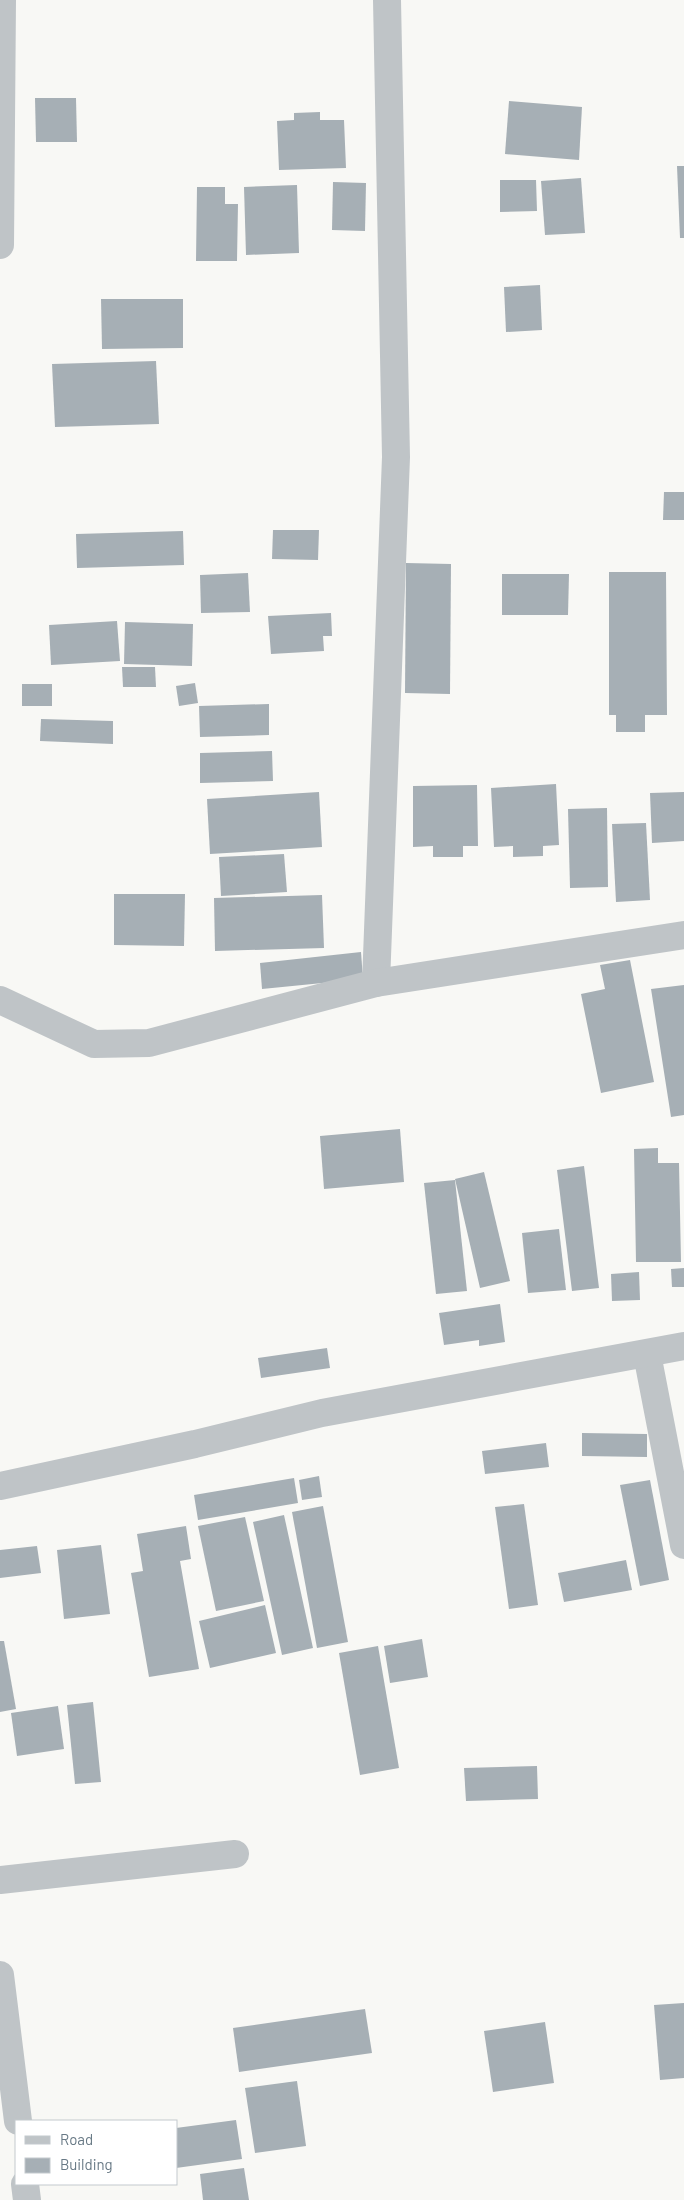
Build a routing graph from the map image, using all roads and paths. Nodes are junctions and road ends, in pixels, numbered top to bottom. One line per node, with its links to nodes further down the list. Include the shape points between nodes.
1 (2, 0): 3 (street)
2 (387, 0): 5 (street, via 396,457)
3 (0, 245)
4 (684, 935): 5 (street)
5 (376, 982): 6 (street, via 149,1043 94,1044)
6 (0, 1000)
7 (684, 1346): 8 (street)
8 (647, 1354): 9 (street, via 322,1413); 10 (street)
9 (0, 1486)
10 (684, 1545)
11 (235, 1854): 12 (street)
12 (0, 1880)
13 (0, 1975): 14 (street)
14 (18, 2120)
15 (25, 2185): 16 (street)
16 (27, 2200)

